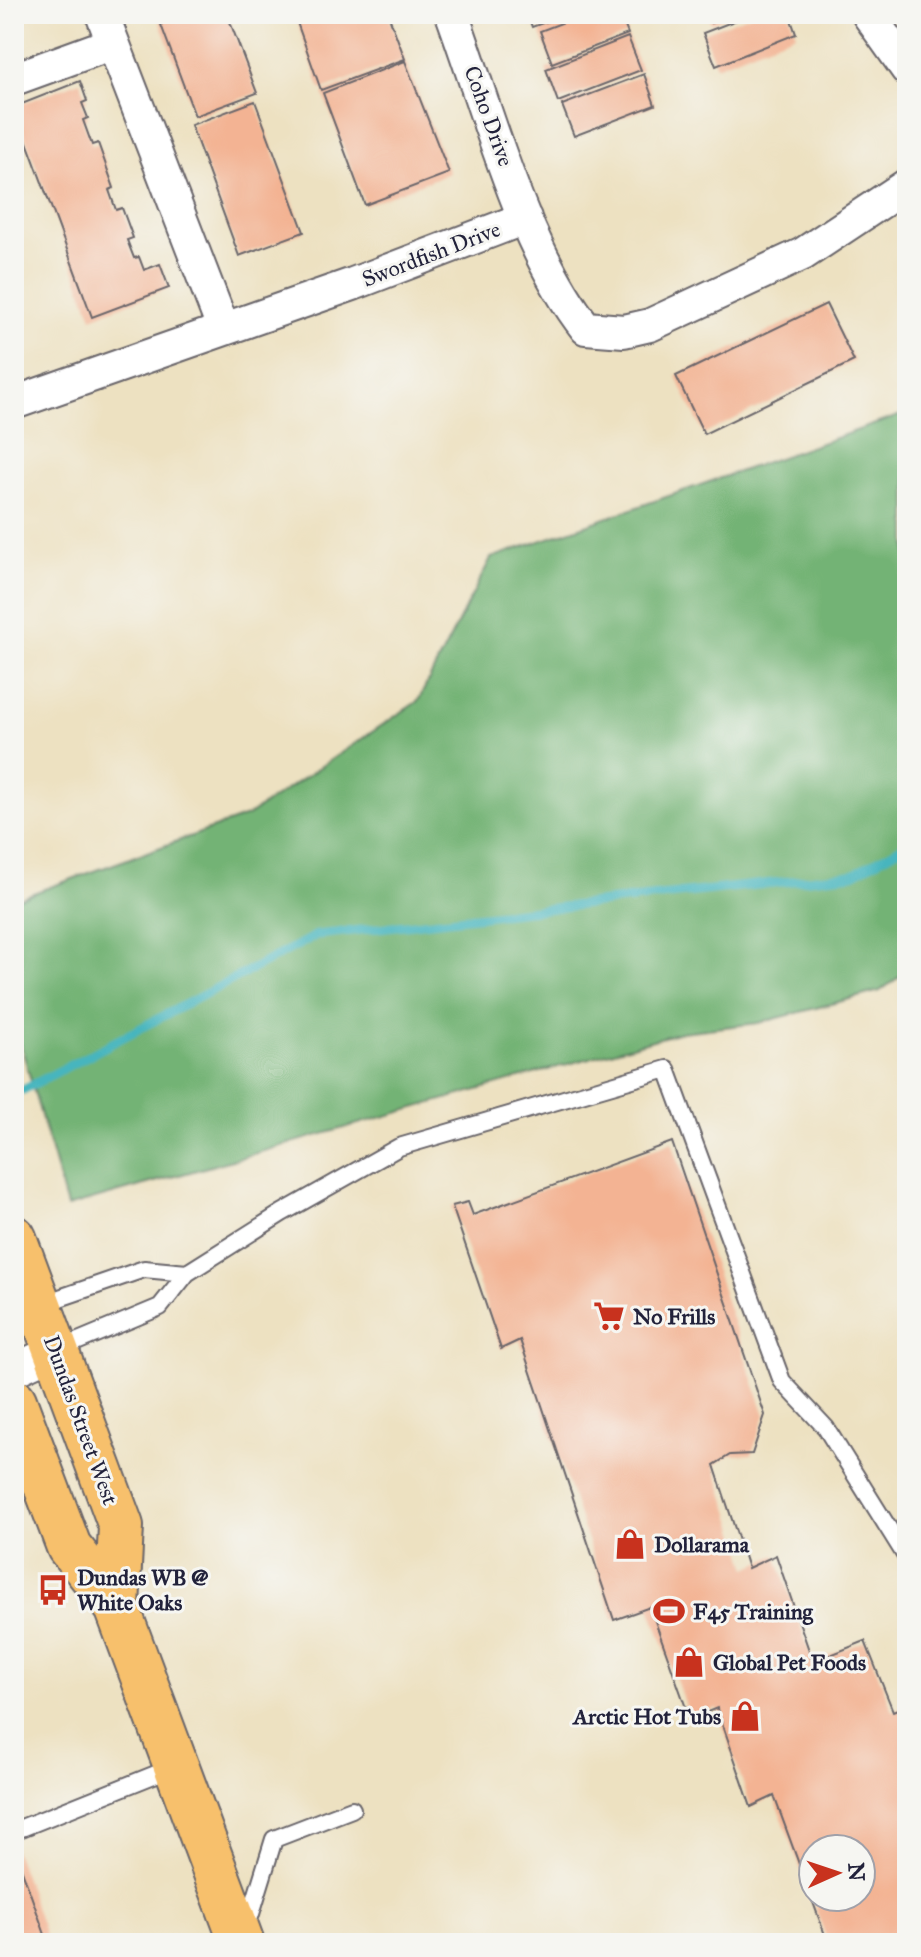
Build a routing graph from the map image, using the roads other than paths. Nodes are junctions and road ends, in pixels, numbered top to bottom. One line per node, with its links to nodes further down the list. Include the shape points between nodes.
1 (452, 14): 7 (street, Coho Drive)
2 (868, 14): 4 (street)
3 (108, 29): 5 (street); 8 (street)
4 (907, 69)
5 (14, 79)
6 (907, 185): 7 (street, Swordfish Drive, via 803,254 650,325 624,331 586,328 561,297)
7 (525, 218): 8 (street, Swordfish Drive)
8 (223, 328): 9 (street, Swordfish Drive)
9 (14, 403)
10 (14, 1238): 12 (main road, Dundas Street West)
11 (187, 1273): 12 (lane, via 144,1269); 13 (lane, via 160,1307); 16 (lane, via 399,1147 667,1069 782,1381 826,1428)
12 (26, 1309): 13 (main road, Dundas Street West)
13 (55, 1351): 14 (street); 17 (main road, Dundas Street West, via 121,1526)
14 (14, 1370)
15 (14, 1401): 17 (main road, Dundas Street West, via 69,1547)
16 (907, 1558)
17 (117, 1607): 18 (main road, Dundas Street West)
18 (177, 1766): 20 (lane); 21 (main road, Dundas Street West)
19 (352, 1809): 21 (lane, via 274,1839)
20 (14, 1831)
21 (242, 1943)

